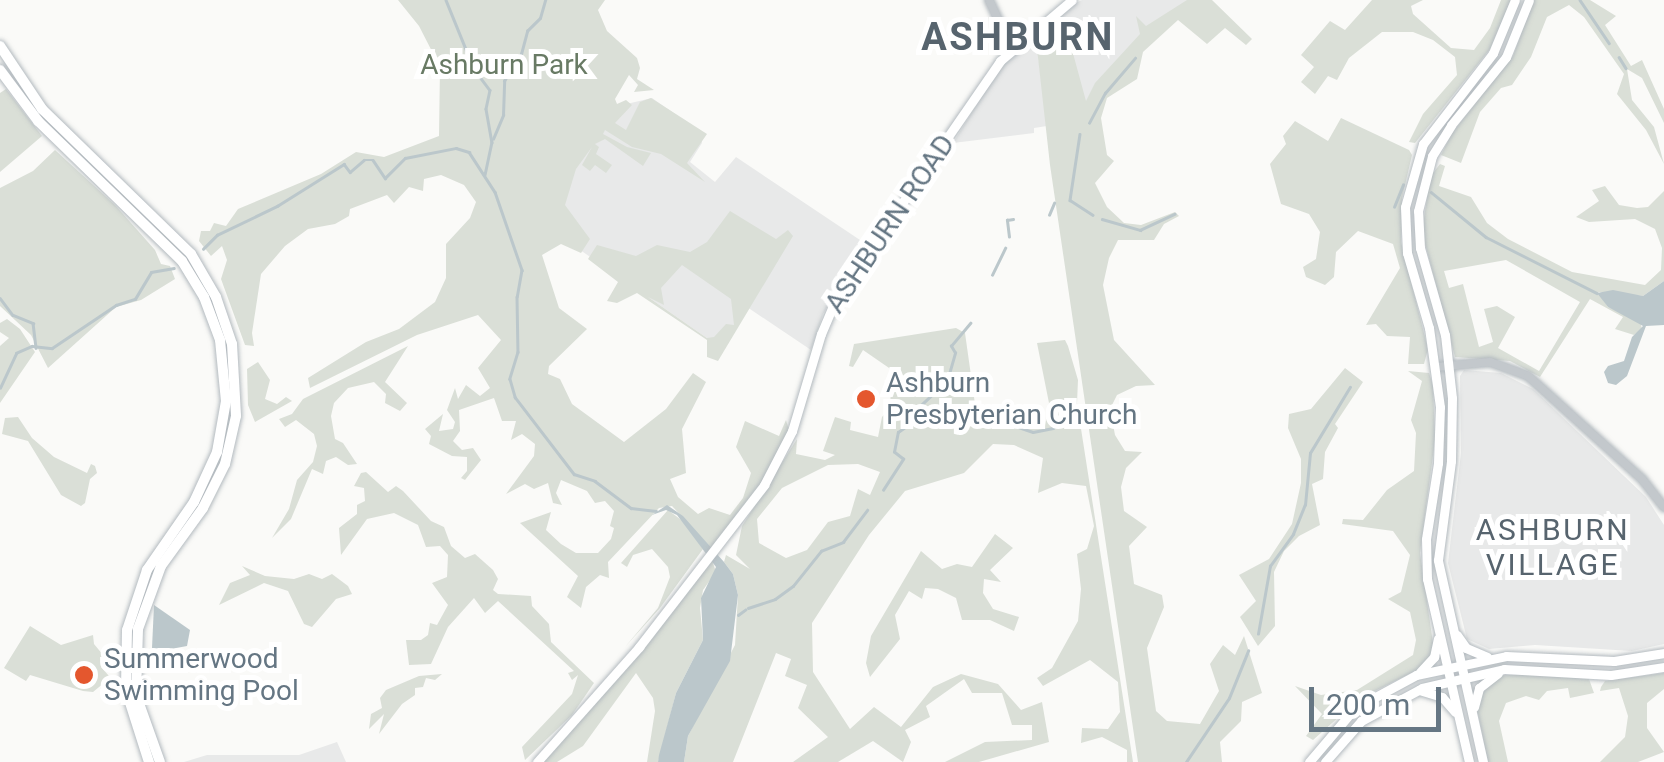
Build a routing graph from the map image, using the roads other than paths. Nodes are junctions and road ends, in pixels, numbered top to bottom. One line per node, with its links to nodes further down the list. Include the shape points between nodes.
1 (989, 0): 6 (street)
2 (1072, 0): 6 (main road, ASHBURN ROAD)
3 (1515, 0): 9 (main road, via 1498,46 1429,133 1410,179 1405,238)
4 (1529, 0): 8 (main road, via 1506,57 1442,138 1422,186 1420,248)
5 (0, 46): 26 (main road, via 42,109 186,248 216,296 232,344 237,401 225,464 161,566 138,629 138,704)
6 (1012, 49): 27 (main road, ASHBURN ROAD, via 830,310 771,474 628,661)
7 (0, 70): 25 (main road, via 38,121 182,261 220,340 226,402 217,452 194,502 147,570 127,630 126,690)
8 (1450, 365): 9 (street); 10 (street, via 1490,362 1528,376); 11 (main road, via 1453,424 1438,560)
9 (1436, 366): 12 (main road, via 1440,436 1425,552)
10 (1664, 507)
11 (1451, 623): 14 (main road, via 1470,650); 15 (main road)
12 (1438, 626): 16 (main road); 19 (main road, via 1434,656)
13 (1664, 653): 14 (main road, via 1614,662)
14 (1500, 657): 15 (main road)
15 (1461, 664): 16 (main road); 20 (main road)
16 (1448, 667): 19 (main road); 21 (main road)
17 (1664, 667): 18 (main road, via 1612,675)
18 (1504, 669): 20 (main road); 23 (main road, via 1479,688)
19 (1416, 675): 28 (main road, via 1355,708)
20 (1464, 677): 21 (main road); 23 (main road)
21 (1451, 680): 22 (main road); 24 (main road)
22 (1416, 689): 24 (main road, via 1442,696); 29 (main road, via 1361,721)
23 (1474, 720): 31 (main road)
24 (1461, 723): 30 (main road)
25 (148, 762)
26 (160, 762)
27 (537, 762)
28 (1309, 762)
29 (1325, 762)
30 (1469, 762)
31 (1482, 762)

